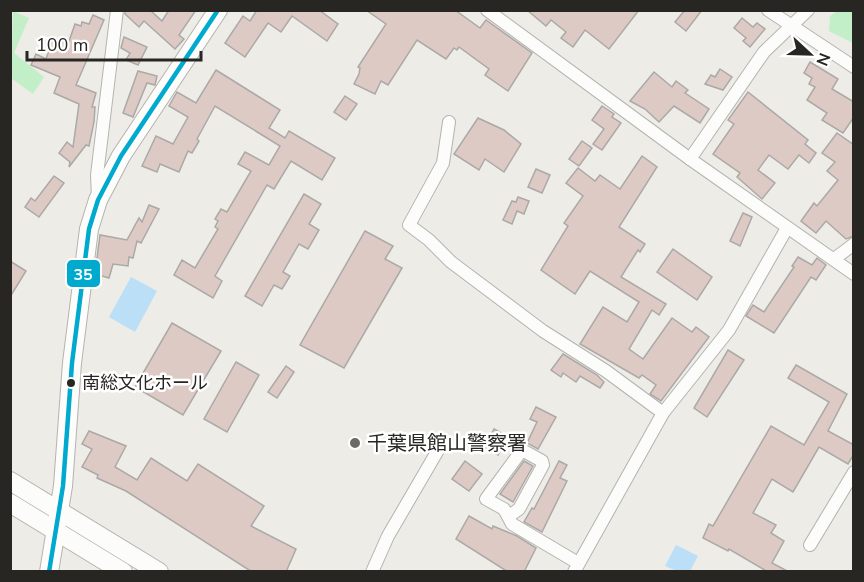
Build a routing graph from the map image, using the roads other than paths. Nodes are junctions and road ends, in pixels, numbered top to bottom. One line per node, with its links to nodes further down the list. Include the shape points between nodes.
1 (117, 10): 10 (street, via 97,175)
2 (218, 10): 10 (highway, via 121,156)
3 (768, 10): 6 (street)
4 (808, 10): 6 (street)
5 (496, 13): 9 (street)
6 (791, 27): 7 (street); 9 (street, via 764,52)
7 (854, 67)
8 (449, 122): 15 (street, via 443,163 409,225 543,331)
9 (690, 159): 11 (street)
10 (98, 200): 20 (highway, via 89,229 84,269)
11 (787, 228): 13 (street); 15 (street, via 729,330)
12 (854, 244): 13 (street)
13 (834, 259): 14 (street)
14 (854, 273)
15 (663, 413): 24 (street)
16 (441, 445): 28 (street, via 388,536)
17 (854, 472): 23 (street)
18 (10, 481): 20 (highway)
19 (10, 503): 22 (highway)
20 (60, 510): 22 (highway); 27 (highway)
21 (509, 516): 21 (street, via 486,499 522,450 542,460 543,465 519,509); 24 (street, via 512,524)
22 (56, 532): 25 (highway); 26 (highway)
23 (810, 545)
24 (576, 567)
25 (49, 572)
26 (123, 572)
27 (159, 572)
28 (372, 572)

